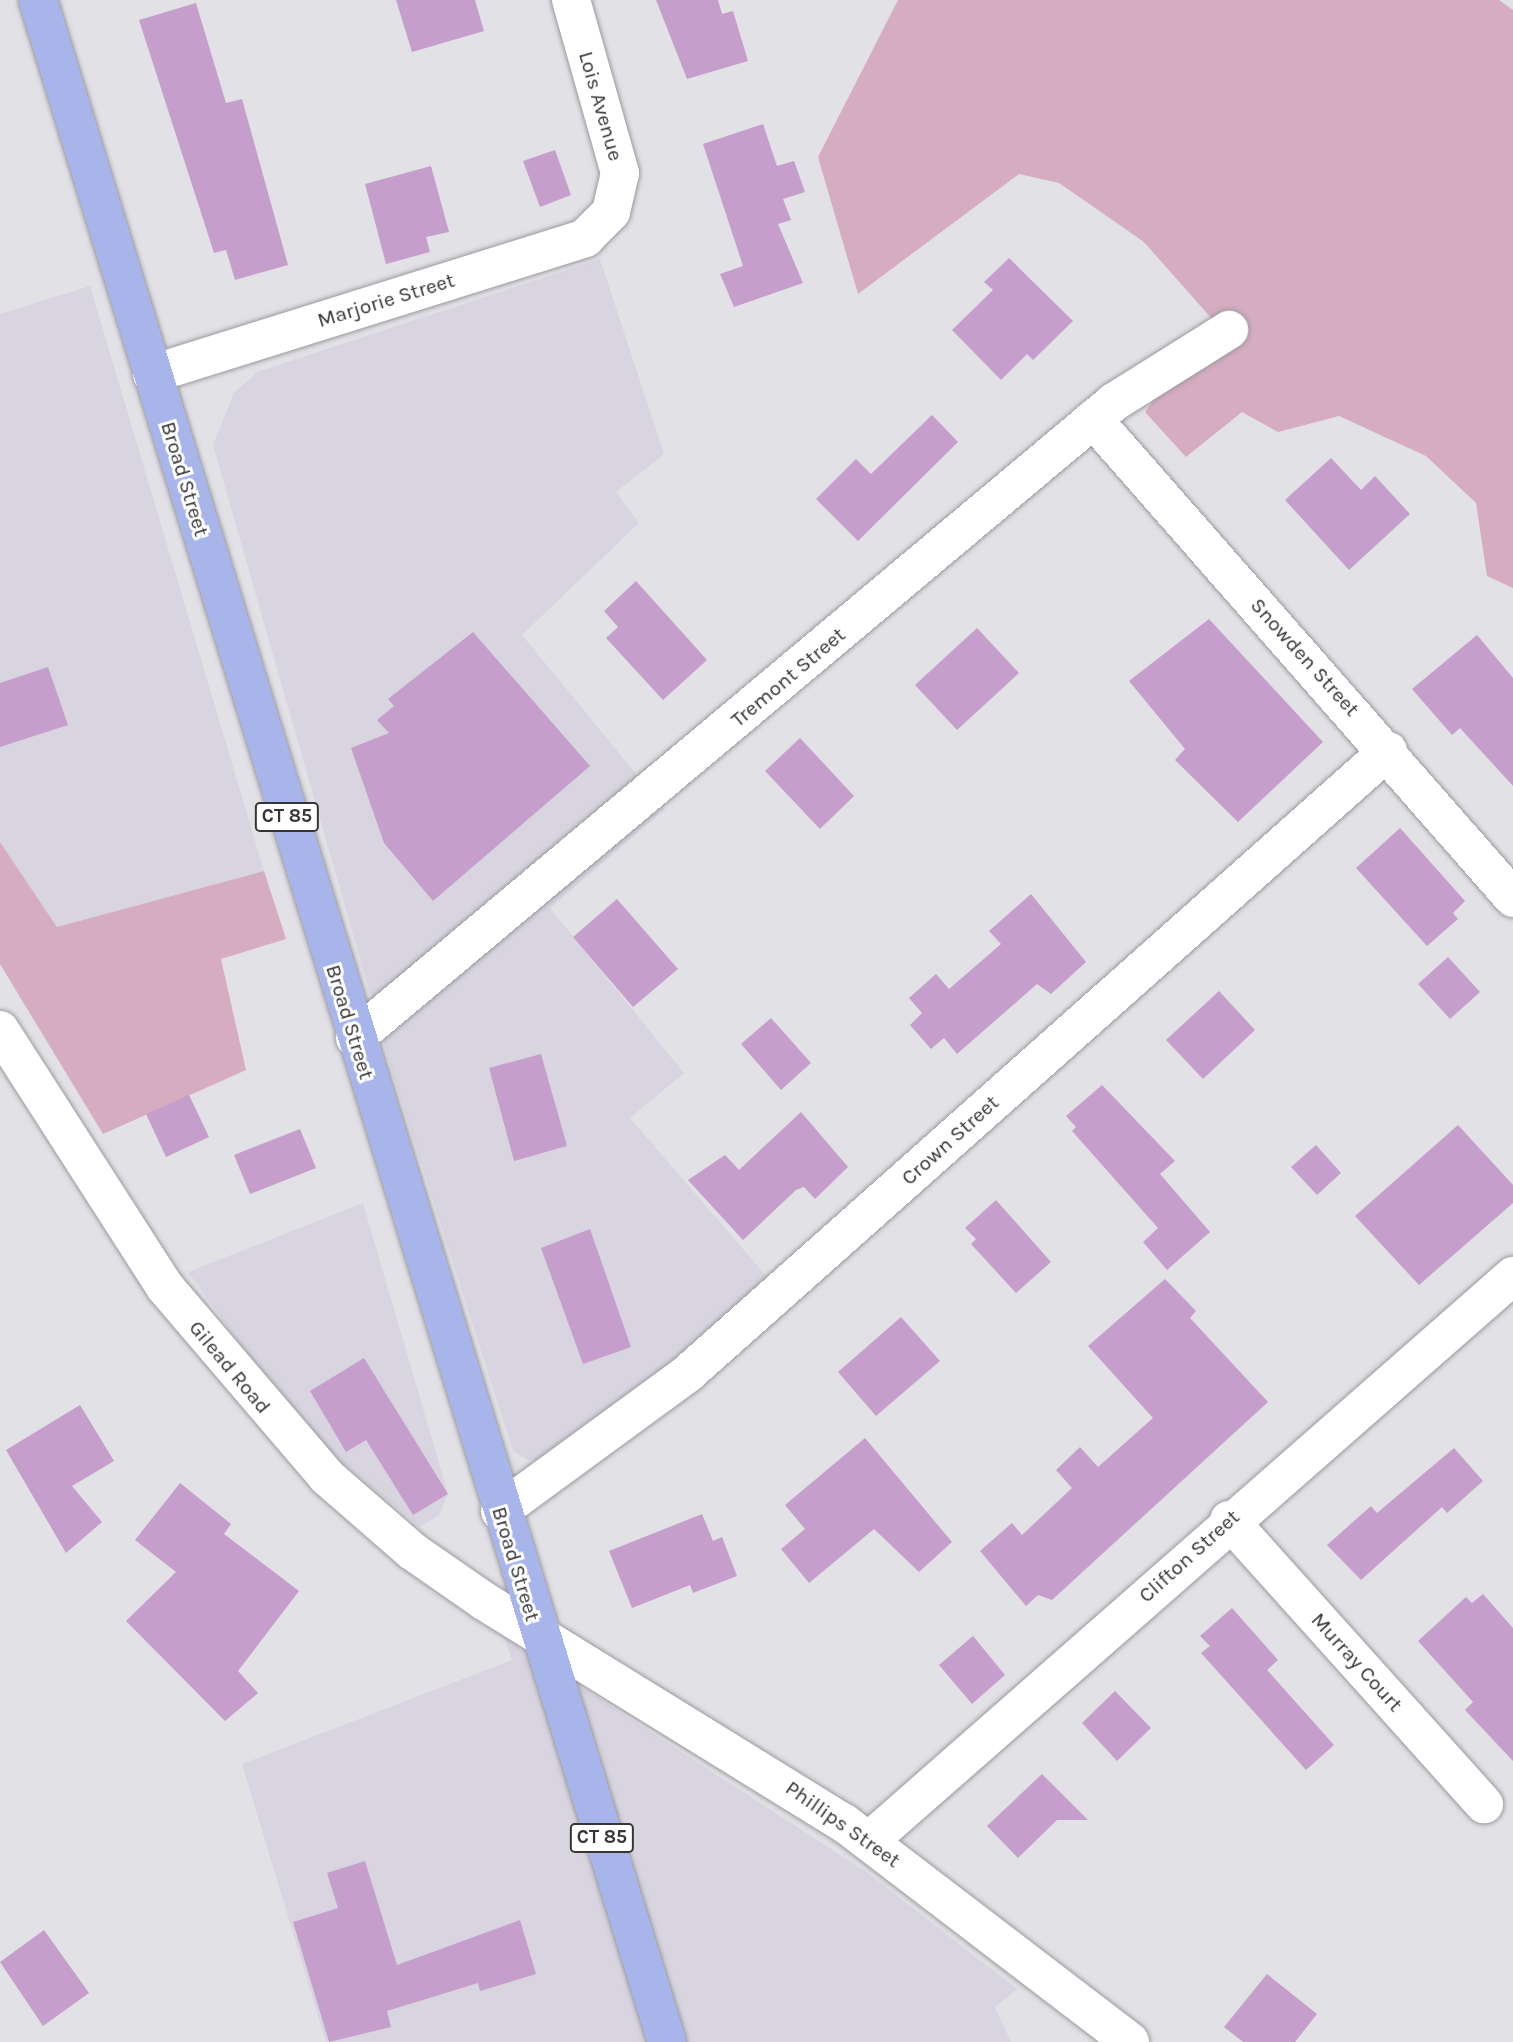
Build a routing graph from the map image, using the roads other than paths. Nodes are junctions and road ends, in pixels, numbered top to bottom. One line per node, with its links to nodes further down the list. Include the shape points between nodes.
1 (38, 0): 5 (main road, Broad Street / CT 85)
2 (571, 0): 3 (street, Lois Avenue, via 620,173)
3 (611, 212): 5 (street, Marjorie Street, via 585,238)
4 (1229, 330): 6 (street, Tremont Street)
5 (152, 374): 10 (main road, Broad Street / CT 85)
6 (1093, 419): 7 (street, Snowden Street); 10 (street, Tremont Street)
7 (1388, 751): 8 (street, Snowden Street); 12 (street, Crown Street, via 687,1374)
8 (1513, 898)
9 (0, 1030): 14 (street, Gilead Road, via 165,1287 295,1445 412,1551)
10 (355, 1038): 12 (main road, Broad Street / CT 85)
11 (1513, 1276): 13 (street, Clifton Street)
12 (500, 1511): 14 (main road, Broad Street / CT 85)
13 (1229, 1520): 15 (street, Murray Court); 16 (street, Clifton Street)
14 (537, 1633): 16 (street, Phillips Street); 17 (main road, Broad Street / CT 85)
15 (1484, 1804)
16 (869, 1841): 18 (street, Phillips Street)
17 (667, 2042)
18 (1130, 2042)

